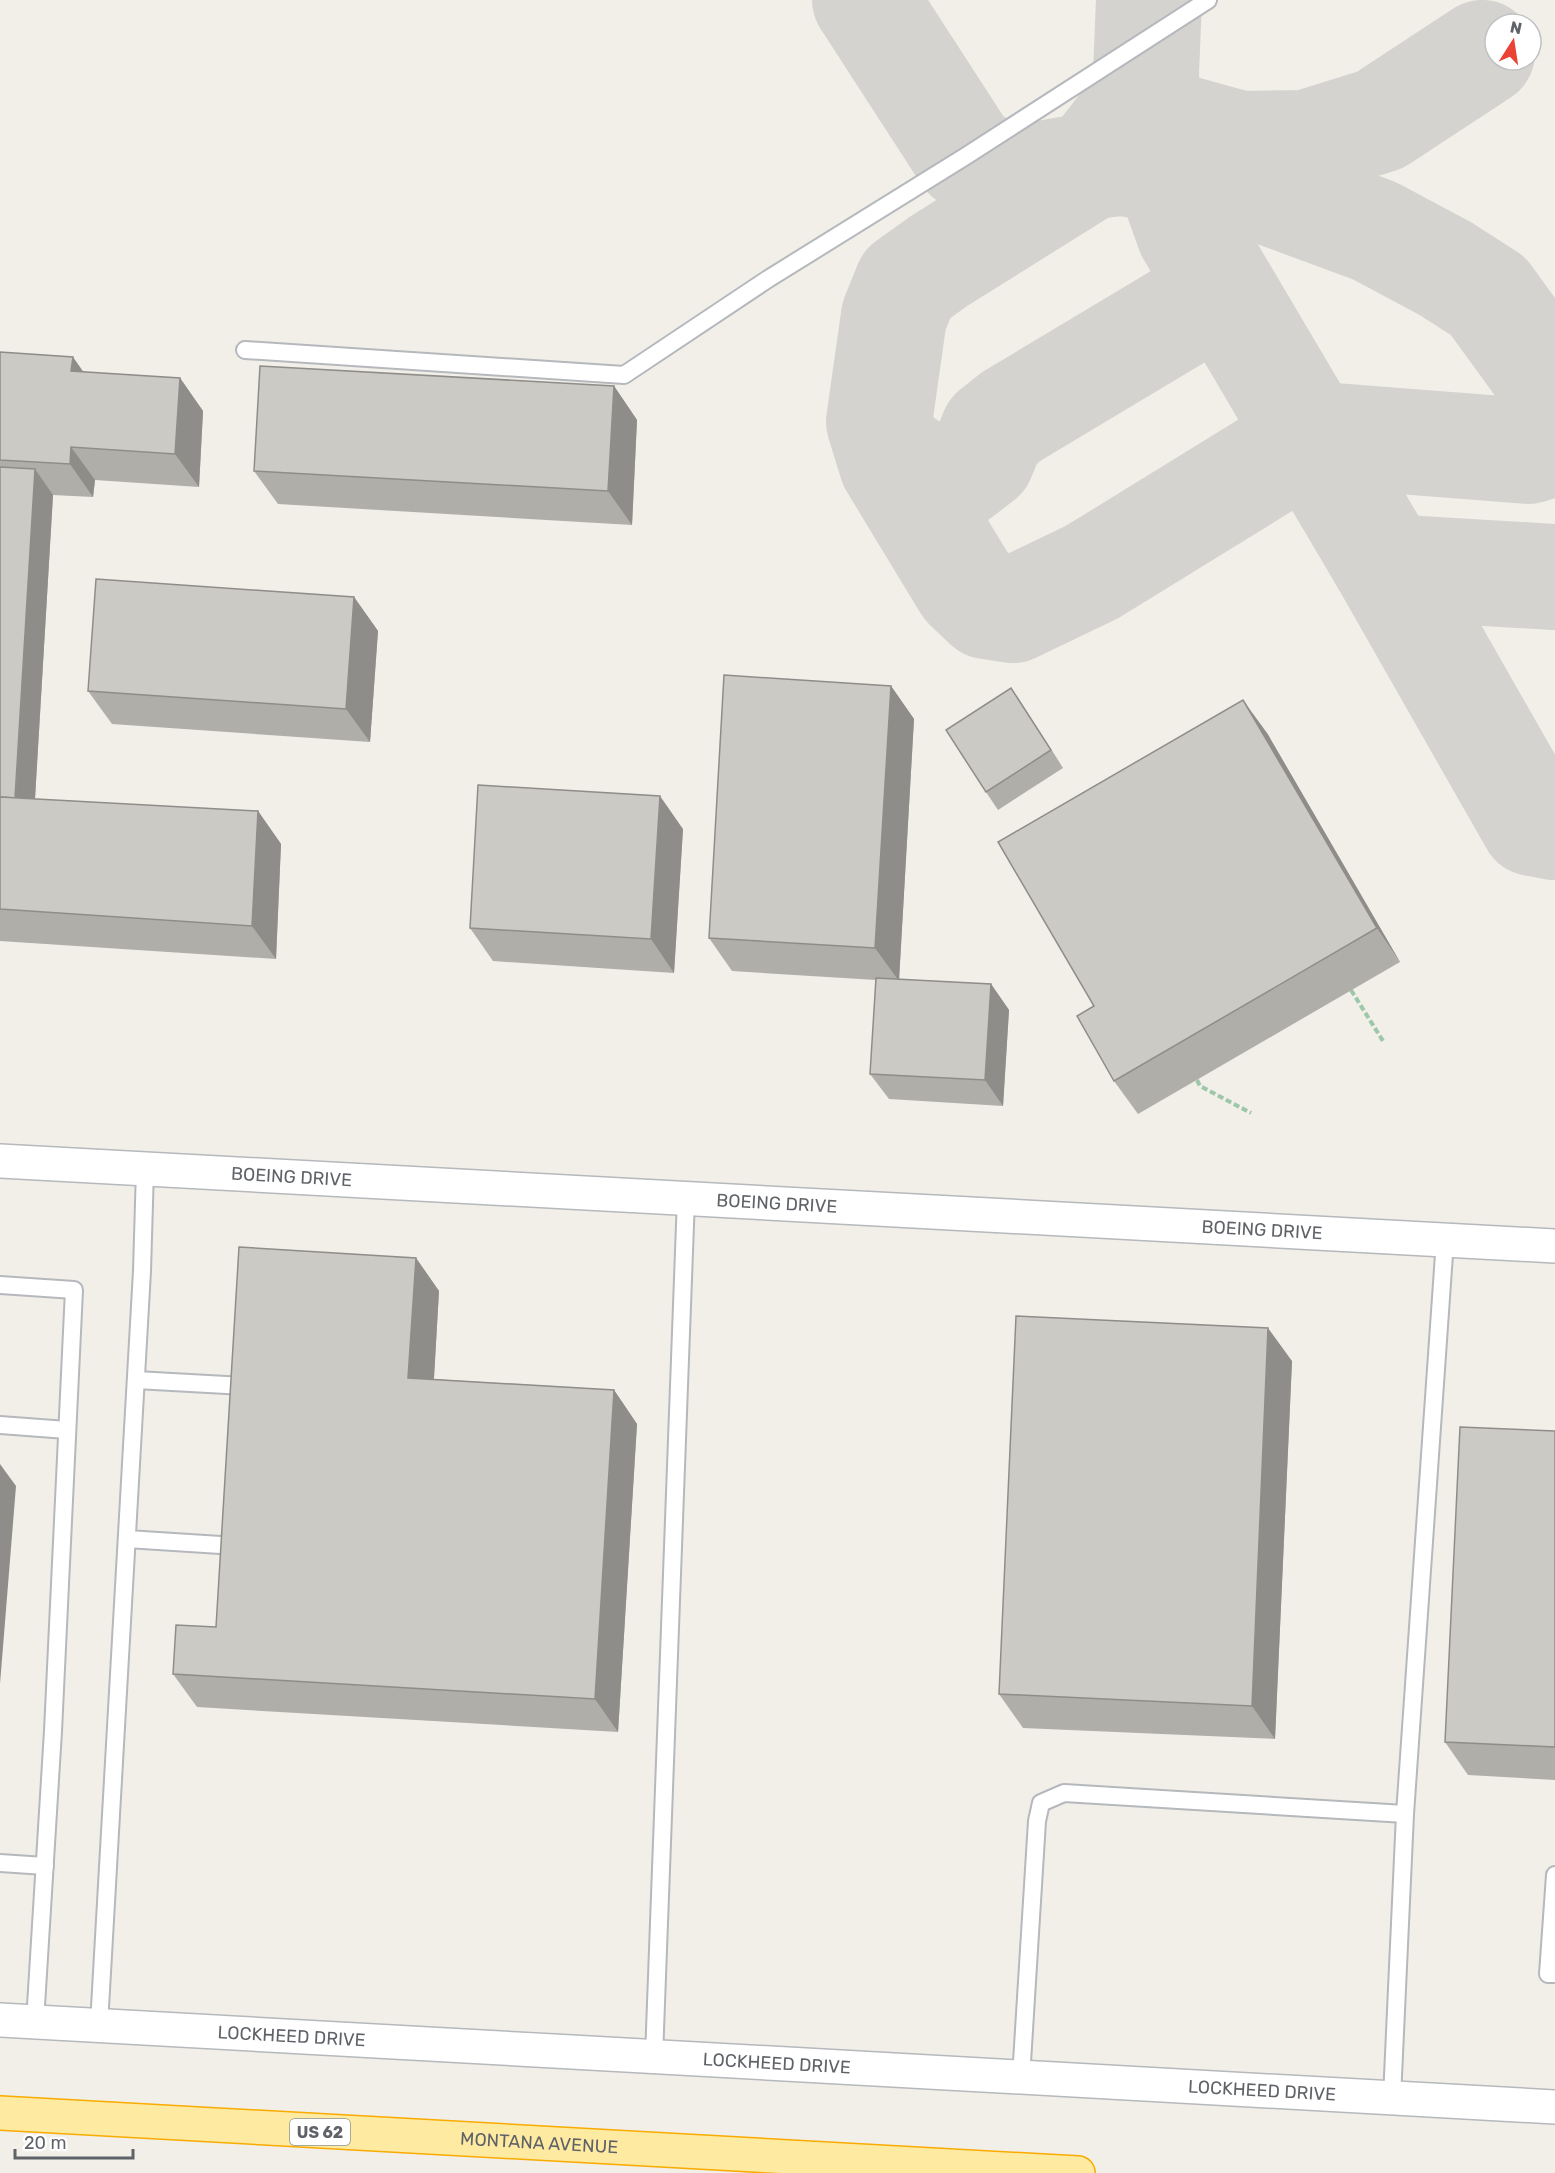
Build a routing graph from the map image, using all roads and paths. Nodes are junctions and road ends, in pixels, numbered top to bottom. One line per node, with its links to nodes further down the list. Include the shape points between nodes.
1 (1208, 0): 2 (lane, via 624,375)
2 (245, 350)
3 (1351, 990): 4 (path)
4 (1383, 1041)
5 (1197, 1080): 6 (path, via 1200,1086)
6 (1251, 1113)
7 (0, 1161): 8 (street, BOEING DRIVE)
8 (145, 1169): 9 (street, BOEING DRIVE); 13 (lane)
9 (686, 1198): 10 (street, BOEING DRIVE); 27 (lane)
10 (1445, 1240): 11 (street, BOEING DRIVE); 19 (lane)
11 (1555, 1246)
12 (0, 1285): 16 (lane, via 74,1290)
13 (136, 1380): 14 (lane); 17 (lane)
14 (244, 1386)
15 (0, 1425): 16 (lane)
16 (67, 1430): 21 (lane)
17 (127, 1539): 18 (lane); 26 (lane)
18 (236, 1546)
19 (1405, 1814): 28 (lane, via 1064,1793 1041,1803); 29 (lane)
20 (0, 1863): 21 (lane)
21 (45, 1866): 25 (lane)
22 (1555, 1875): 23 (lane, via 1548,1974)
23 (1555, 1974)
24 (0, 2020): 25 (street, LOCKHEED DRIVE)
25 (35, 2022): 26 (street, LOCKHEED DRIVE)
26 (99, 2025): 27 (street, LOCKHEED DRIVE)
27 (654, 2057): 28 (street, LOCKHEED DRIVE)
28 (1021, 2078): 29 (street, LOCKHEED DRIVE)
29 (1392, 2098): 30 (street, LOCKHEED DRIVE)
30 (1555, 2107)
31 (0, 2113): 32 (highway, MONTANA AVENUE / US 62)
32 (640, 2162): 33 (highway, MONTANA AVENUE / US 62)
33 (1077, 2173)

